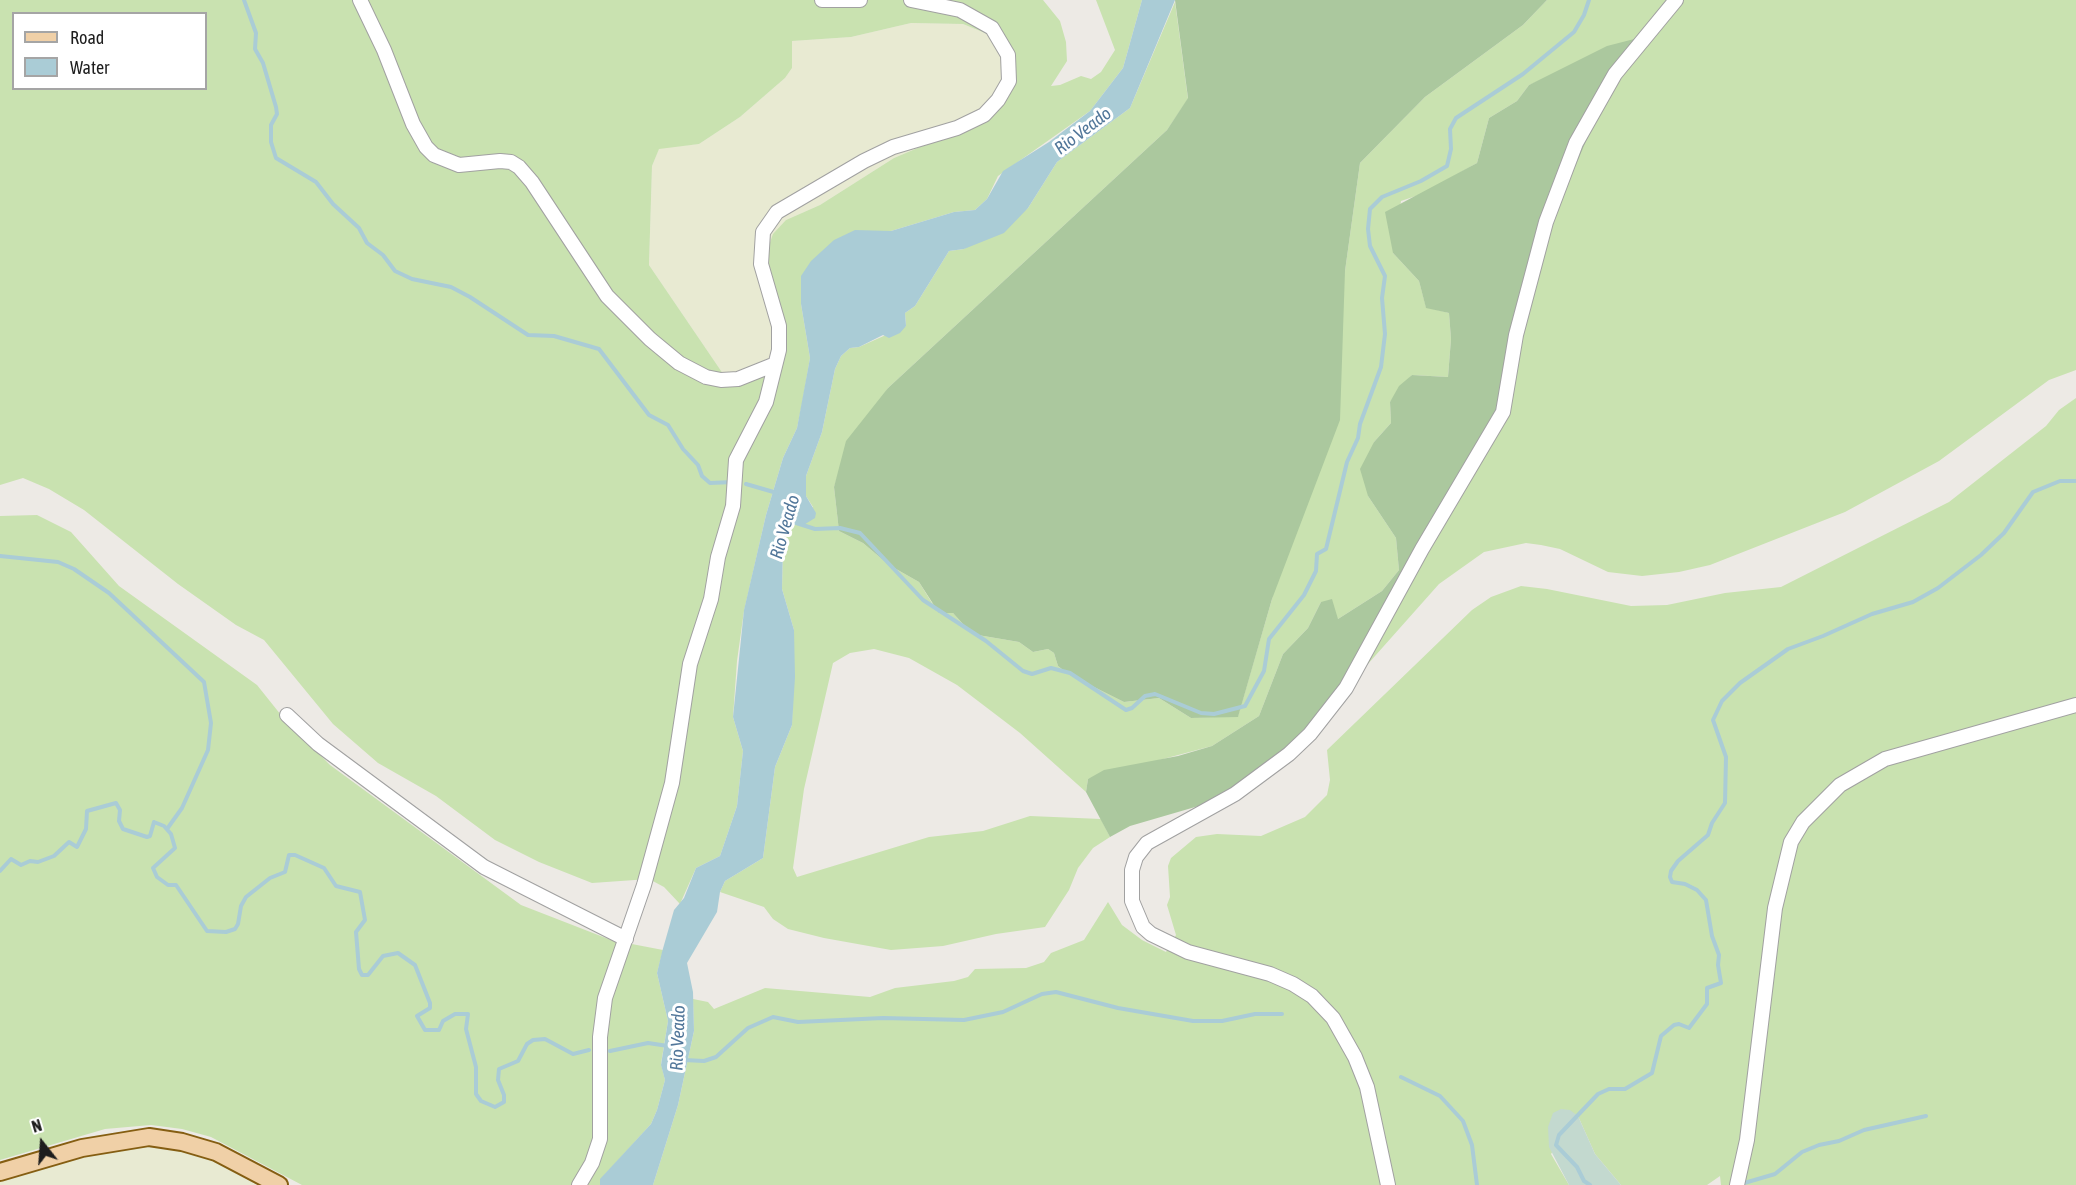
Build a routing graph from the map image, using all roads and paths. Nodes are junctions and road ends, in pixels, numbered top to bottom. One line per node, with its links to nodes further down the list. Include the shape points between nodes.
1 (360, 0): 6 (street, via 413,124 434,155 450,164 500,160 519,167 607,296 679,363 721,380 738,379)
2 (822, 0): 3 (street)
3 (860, 0)
4 (911, 0): 6 (street, via 960,10 992,28 1008,56 1009,81 984,115 957,129 893,147 864,160 769,219 763,232 760,264 779,326 779,350)
5 (1676, 0): 13 (street, via 1616,75 1576,143 1546,222 1516,335 1503,412 1346,688 1289,754 1234,794 1147,843 1132,870 1132,901 1143,927 1151,934 1188,951 1293,984 1334,1018 1367,1087)
6 (773, 365): 9 (street, via 766,402 736,460 734,506 690,664 672,783)
7 (2076, 705): 14 (street, via 1885,759 1840,785 1803,822 1791,842 1774,908 1747,1140)
8 (287, 715): 9 (street, via 318,744 475,861)
9 (626, 939): 12 (street, via 602,1014 600,1139)
10 (0, 1172): 11 (main road, via 82,1148 149,1137 216,1152)
11 (279, 1185)
12 (579, 1185)
13 (1388, 1185)
14 (1737, 1185)

